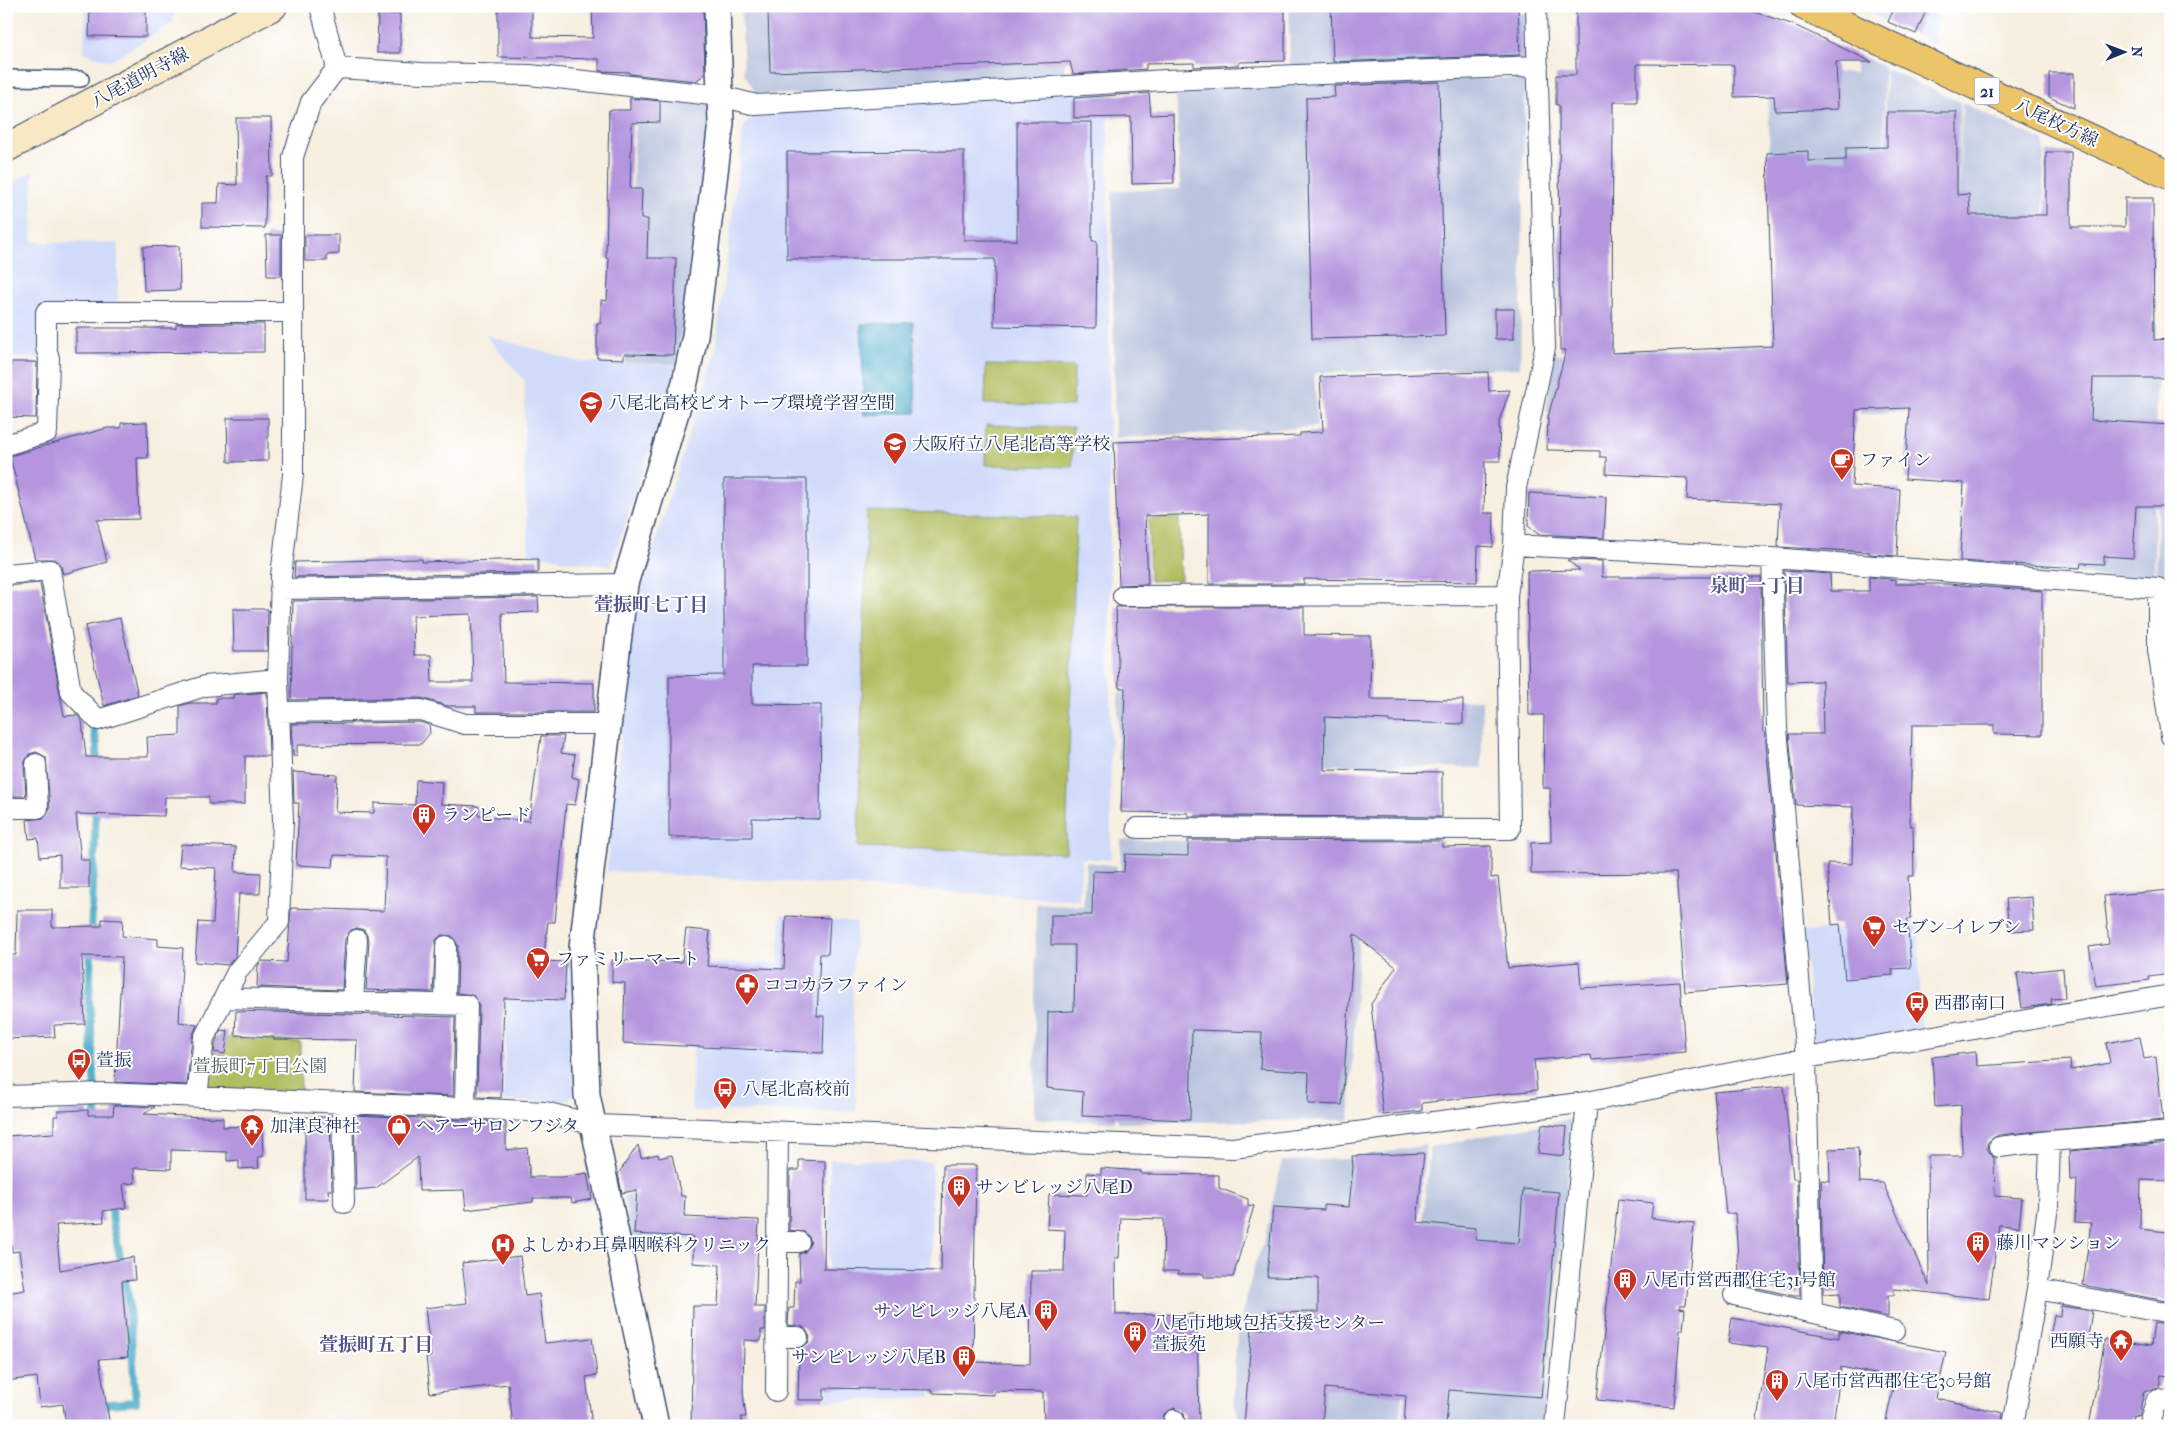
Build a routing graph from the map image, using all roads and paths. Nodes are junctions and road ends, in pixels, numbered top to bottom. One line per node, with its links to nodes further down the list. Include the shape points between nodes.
1 (273, 6): 11 (main road, 八尾道明寺線)
2 (320, 6): 7 (street)
3 (717, 6): 10 (street)
4 (1536, 6): 6 (street)
5 (1804, 6): 12 (main road, 八尾枚方線 / 21)
6 (1538, 66): 10 (street, via 1166,80 756,105); 15 (street, via 1545,348 1516,488)
7 (337, 68): 10 (street, via 530,75); 13 (street, via 312,102 294,157)
8 (6, 78): 9 (street)
9 (81, 79)
10 (721, 96): 18 (street, via 695,336 686,382)
11 (6, 148)
12 (2171, 176)
13 (293, 312): 14 (street, via 46,312 49,358 47,432); 19 (street, via 293,475)
14 (6, 445)
15 (1514, 545): 16 (street); 20 (street)
16 (1772, 558): 25 (street, via 2158,588 2158,650); 35 (street, via 1777,728)
17 (6, 574): 22 (street, via 50,570 71,692 98,720 205,686)
18 (625, 584): 19 (street); 24 (street)
19 (280, 589): 22 (street)
20 (1506, 594): 21 (street); 28 (street, via 1510,829)
21 (1123, 596)
22 (278, 679): 23 (street)
23 (279, 712): 24 (street, via 420,710 465,724); 32 (street, via 283,821 279,922 237,972)
24 (609, 724): 41 (street, via 582,948 587,1095)
25 (2171, 736)
26 (36, 764): 27 (street, via 38,808)
27 (6, 808)
28 (1136, 828)
29 (357, 940): 33 (street)
30 (446, 946): 34 (street)
31 (2171, 995): 35 (street)
32 (224, 998): 33 (street); 37 (street, via 204,1038)
33 (353, 1001): 34 (street)
34 (445, 1004): 40 (street, via 467,1004)
35 (1806, 1058): 38 (street); 51 (street)
36 (6, 1096): 37 (street, via 96,1093)
37 (197, 1097): 39 (street)
38 (1587, 1102): 43 (street, via 1233,1148); 59 (street)
39 (342, 1103): 40 (street); 46 (street)
40 (465, 1108): 41 (street, via 545,1112)
41 (595, 1125): 43 (street); 58 (street)
42 (2171, 1131): 44 (street)
43 (778, 1132): 47 (street)
44 (2050, 1141): 45 (street); 49 (street, via 2048,1206)
45 (1999, 1147)
46 (344, 1203)
47 (778, 1242): 48 (street); 54 (street)
48 (799, 1242)
49 (2037, 1289): 52 (street); 60 (street)
50 (1734, 1295): 51 (street)
51 (1812, 1312): 53 (street)
52 (2171, 1314)
53 (1894, 1331)
54 (777, 1337): 55 (street); 56 (street)
55 (798, 1337)
56 (776, 1391)
57 (2171, 1401): 61 (street, via 2157,1399)
58 (656, 1426)
59 (1556, 1426)
60 (2013, 1426)
61 (2148, 1426)

